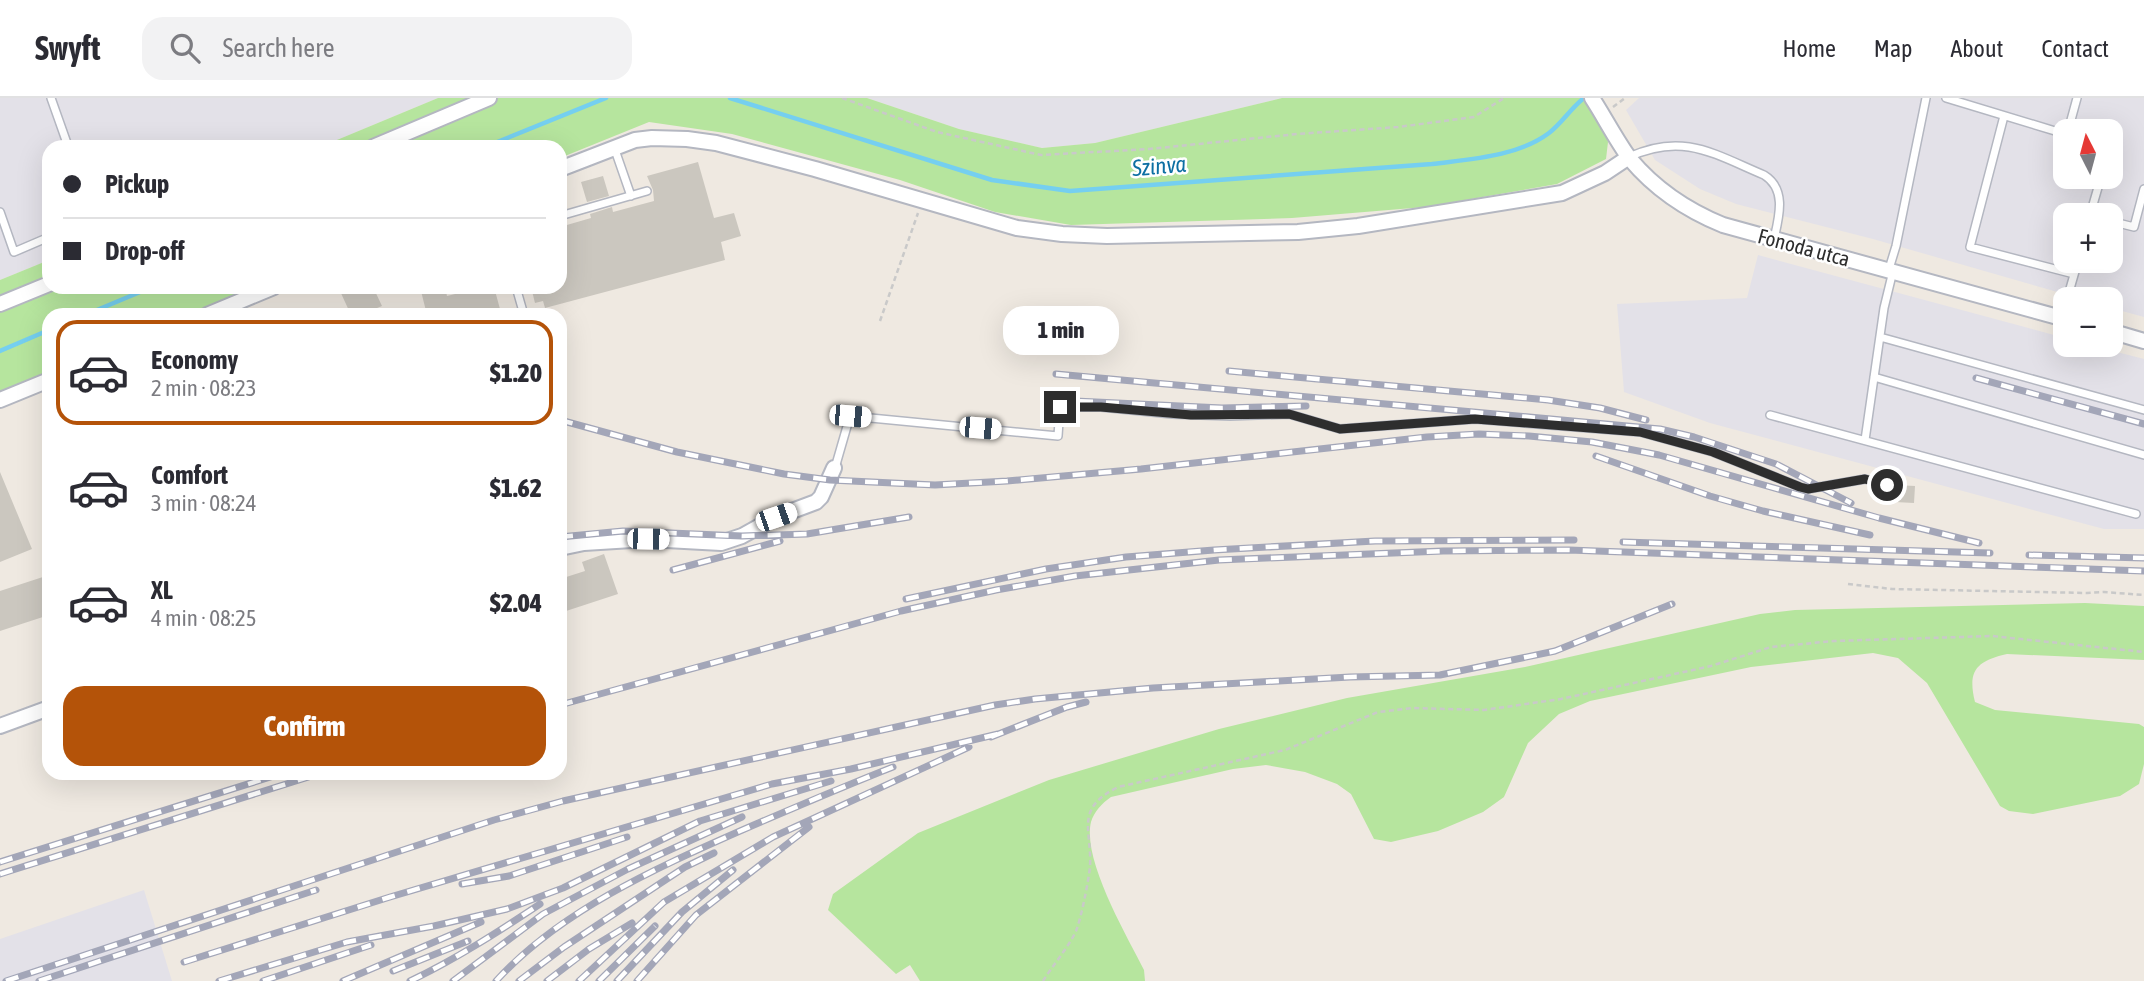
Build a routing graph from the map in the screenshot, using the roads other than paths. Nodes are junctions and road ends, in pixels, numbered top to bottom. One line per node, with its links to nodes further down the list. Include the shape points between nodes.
1 (51, 98): 12 (lane)
2 (489, 98): 13 (street)
3 (1592, 98): 15 (street, Fonoda utca)
4 (1926, 98): 25 (lane)
5 (1946, 98): 8 (lane)
6 (1983, 98): 8 (lane)
7 (2077, 98): 10 (lane)
8 (1980, 108): 9 (lane)
9 (2004, 116): 11 (lane); 26 (lane, via 1969,247)
10 (2070, 119)
11 (2053, 129)
12 (66, 140)
13 (390, 140)
14 (616, 146): 15 (street, via 652,138 716,143 1017,228 1107,236 1298,232 1358,226 1562,193); 16 (street); 19 (lane)
15 (1629, 157): 23 (street, Fonoda utca, via 1664,193 1690,210); 23 (lane, via 1648,148 1686,146 1764,175 1779,191)
16 (567, 166)
17 (2144, 189): 22 (lane, via 2134,227)
18 (648, 191): 19 (lane)
19 (632, 196): 21 (lane)
20 (0, 212): 24 (lane, via 14,252)
21 (567, 214)
22 (2123, 224)
23 (1774, 239): 25 (street, Fonoda utca)
24 (42, 240)
25 (1891, 270): 32 (street, Fonoda utca); 34 (lane)
26 (2074, 274): 28 (lane)
27 (42, 287): 30 (street)
28 (2070, 287)
29 (257, 294): 31 (street)
30 (0, 304)
31 (223, 308)
32 (2053, 312)
33 (2123, 335): 35 (street)
34 (1880, 337): 36 (lane); 39 (lane)
35 (2144, 341)
36 (1874, 377): 41 (lane); 42 (lane)
37 (42, 383): 38 (street)
38 (0, 400)
39 (2144, 410)
40 (1770, 415): 41 (lane)
41 (1865, 440): 45 (lane)
42 (2144, 455)
43 (835, 468): 44 (lane, via 850,416 1058,436 1060,407 1101,407 1172,414 1289,414 1340,429 1475,419 1640,432 1713,452 1808,489 1865,479); 46 (street, via 816,502 730,541 648,539)
44 (1887, 485)
45 (2136, 514)
46 (567, 547)
47 (42, 711): 48 (street)
48 (0, 726)

